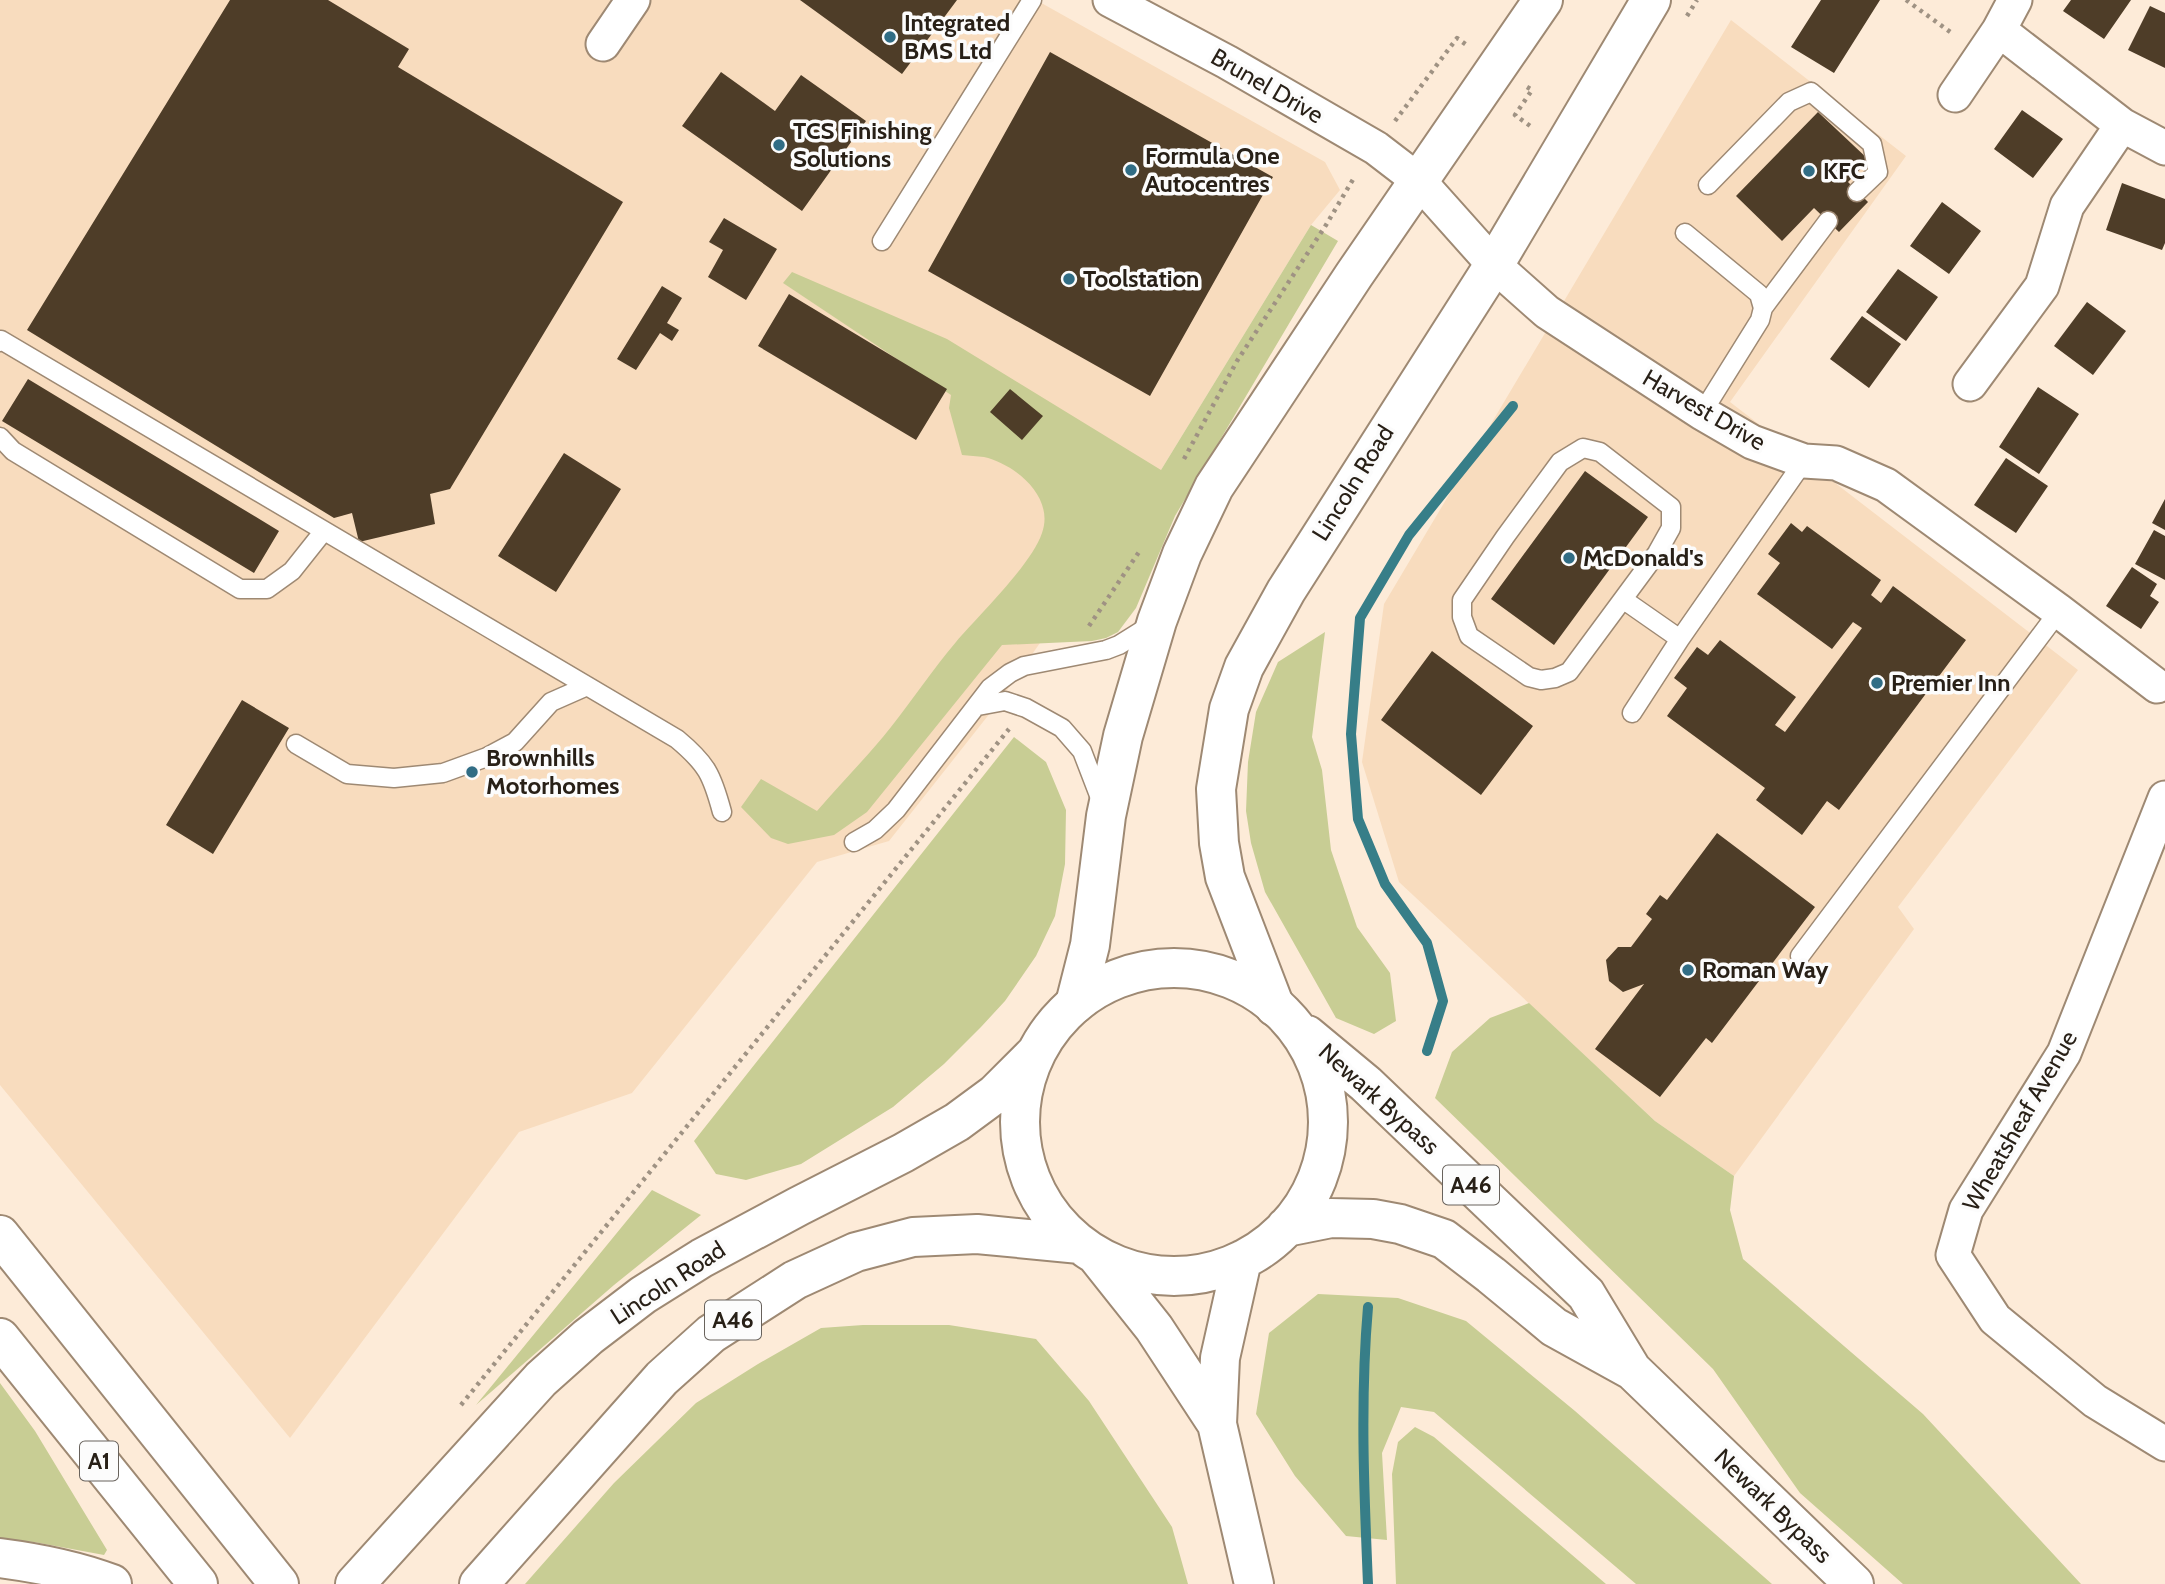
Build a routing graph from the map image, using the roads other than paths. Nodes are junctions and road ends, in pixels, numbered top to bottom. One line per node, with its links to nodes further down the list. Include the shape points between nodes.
1 (633, 0): 8 (street)
2 (1032, 0): 17 (lane)
3 (1110, 0): 12 (street, Brunel Drive, via 1376,148)
4 (1543, 0): 12 (main road)
5 (1651, 0): 18 (main road, Lincoln Road)
6 (2015, 0): 7 (street)
7 (1991, 43): 9 (street); 10 (street)
8 (603, 44)
9 (1955, 95)
10 (2123, 125): 11 (street); 21 (street, via 2067,206 2042,286)
11 (2165, 148)
12 (1419, 181): 18 (street, Harvest Drive); 28 (main road, via 1214,487)
13 (1708, 185): 14 (lane, via 1789,102 1811,92 1872,144 1878,172)
14 (1857, 192)
15 (1828, 221): 19 (lane)
16 (1685, 233): 19 (lane, via 1759,294)
17 (882, 242)
18 (1494, 265): 22 (street, Harvest Drive, via 1547,312); 41 (main road, Lincoln Road, via 1286,591 1249,657 1229,709 1216,789 1219,844 1225,877)
19 (1763, 309): 22 (lane)
20 (0, 342): 25 (lane)
21 (1970, 384)
22 (1702, 414): 24 (street, Harvest Drive, via 1752,442)
23 (0, 437): 25 (lane, via 13,451 240,589 267,589 292,571)
24 (1804, 461): 27 (street, Harvest Drive, via 1836,463 1886,485); 29 (lane)
25 (323, 532): 30 (lane)
26 (1624, 600): 26 (lane, via 1569,672 1541,680 1529,677 1469,636 1462,617 1462,600 1505,537 1560,462 1583,447 1600,452 1671,506 1671,528); 29 (lane)
27 (2059, 611): 31 (street, Harvest Drive); 39 (lane)
28 (1157, 621): 32 (lane, via 1106,650 1024,666 990,688); 37 (main road, via 1123,736)
29 (1680, 639): 33 (lane)
30 (585, 687): 34 (lane, via 551,702 515,742 443,773 394,778 347,774); 36 (lane, via 677,739 701,760)
31 (2162, 691)
32 (978, 706): 37 (lane, via 1005,701 1062,727 1082,751); 38 (lane, via 896,810)
33 (1632, 713)
34 (296, 744)
35 (2165, 798): 50 (street, Wheatsheaf Avenue, via 2064,1053 1966,1210 1953,1255 1995,1319 2095,1401)
36 (722, 812)
37 (1107, 817): 40 (main road, via 1090,944)
38 (854, 842)
39 (1800, 956)
40 (1075, 1004): 41 (main road, Newark Bypass, via 1127,975 1166,968 1224,977 1260,995); 42 (main road)
41 (1282, 1013): 43 (main road, via 1320,1073 1328,1124 1319,1174); 48 (main road, Newark Bypass / A46, via 1366,1084 1586,1294)
42 (1036, 1053): 45 (main road, via 1021,1103 1020,1130 1028,1174 1044,1205 1067,1233); 52 (main road, Lincoln Road, via 995,1094 957,1122 702,1258 599,1328 541,1379)
43 (1286, 1227): 46 (main road); 48 (main road, Newark Bypass / A46, via 1331,1218 1373,1219 1444,1240 1554,1327)
44 (0, 1234): 55 (main road)
45 (1088, 1249): 46 (main road, via 1131,1269 1168,1275 1206,1272); 49 (main road, via 1154,1328); 56 (main road, A46, via 977,1234 912,1237 856,1252 795,1280 711,1334 662,1378)
46 (1242, 1260): 49 (main road, via 1220,1358)
47 (0, 1338): 54 (main road, A1)
48 (1632, 1370): 58 (main road, Newark Bypass / A46)
49 (1217, 1424): 57 (main road)
50 (2165, 1444)
51 (0, 1558): 53 (main road, via 39,1563)
52 (364, 1574)
53 (112, 1584)
54 (198, 1584)
55 (279, 1584)
56 (479, 1584)
57 (1254, 1584)
58 (1854, 1584)

